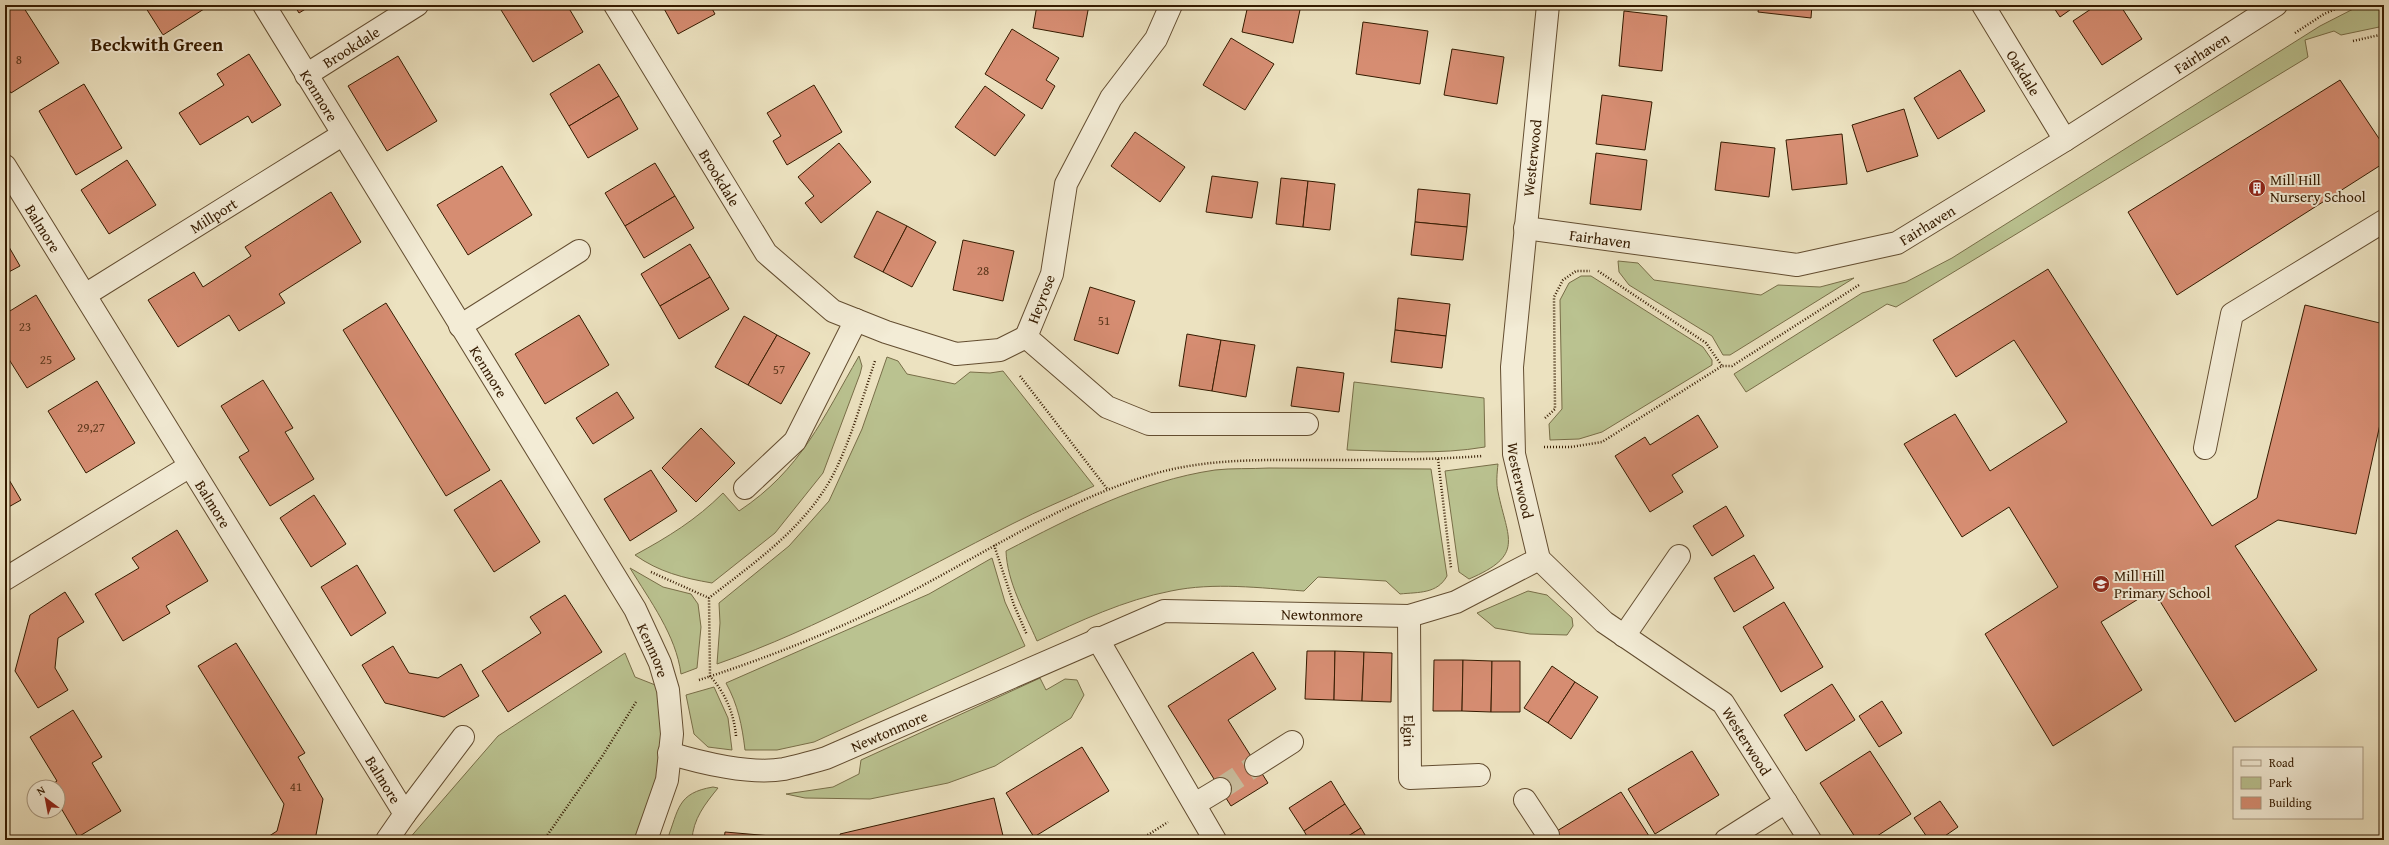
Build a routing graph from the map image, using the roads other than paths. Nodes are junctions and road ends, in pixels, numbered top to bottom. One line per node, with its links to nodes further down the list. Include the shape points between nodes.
1 (264, 5): 8 (street, Kenmore)
2 (417, 5): 8 (street, Brookdale)
3 (615, 5): 16 (street, Brookdale, via 766,253 833,311)
4 (1171, 5): 18 (street, Heyrose, via 1156,40 1111,98 1066,184 1052,274)
5 (1548, 5): 13 (street, Westerwood)
6 (1983, 5): 10 (street, Oakdale)
7 (2276, 5): 10 (street, Fairhaven)
8 (306, 76): 9 (street, Kenmore)
9 (342, 135): 15 (street, Millport); 17 (street, Kenmore)
10 (2065, 140): 13 (street, Fairhaven, via 1897,243 1797,265)
11 (5, 166): 15 (street, Balmore)
12 (2384, 221): 20 (street, via 2232,314)
13 (1525, 228): 24 (street, Westerwood, via 1512,367 1514,454)
14 (579, 251): 17 (street)
15 (85, 295): 21 (street, Balmore)
16 (856, 320): 18 (street, Brookdale, via 956,354 1000,350); 22 (street, via 795,441)
17 (460, 326): 31 (street, Kenmore, via 635,609 660,663 668,690 672,734)
18 (1026, 337): 19 (street, Heyrose, via 1106,407 1149,424)
19 (1307, 424)
20 (2205, 448)
21 (190, 466): 25 (street); 38 (street, Balmore)
22 (745, 488)
23 (1679, 556): 27 (street)
24 (1539, 559): 26 (street, Newtonmore, via 1456,602); 27 (street, Westerwood, via 1604,622)
25 (5, 579)
26 (1408, 616): 28 (street, Newtonmore, via 1164,611); 33 (street, Elgin, via 1410,778)
27 (1624, 636): 36 (street, Westerwood, via 1723,703)
28 (1097, 638): 31 (street, Newtonmore, via 826,758 783,770 740,769 702,763); 37 (street)
29 (463, 737): 38 (street)
30 (1292, 742): 32 (street)
31 (669, 753): 41 (street, Kenmore, via 667,780)
32 (1256, 765)
33 (1479, 775)
34 (1220, 789): 37 (street)
35 (1525, 800): 39 (street)
36 (1786, 802): 43 (street); 44 (street, Westerwood)
37 (1195, 804): 42 (street)
38 (405, 814): 40 (street, Balmore)
39 (1548, 835)
40 (387, 840)
41 (646, 840)
42 (1215, 840)
43 (1726, 840)
44 (1810, 840)

